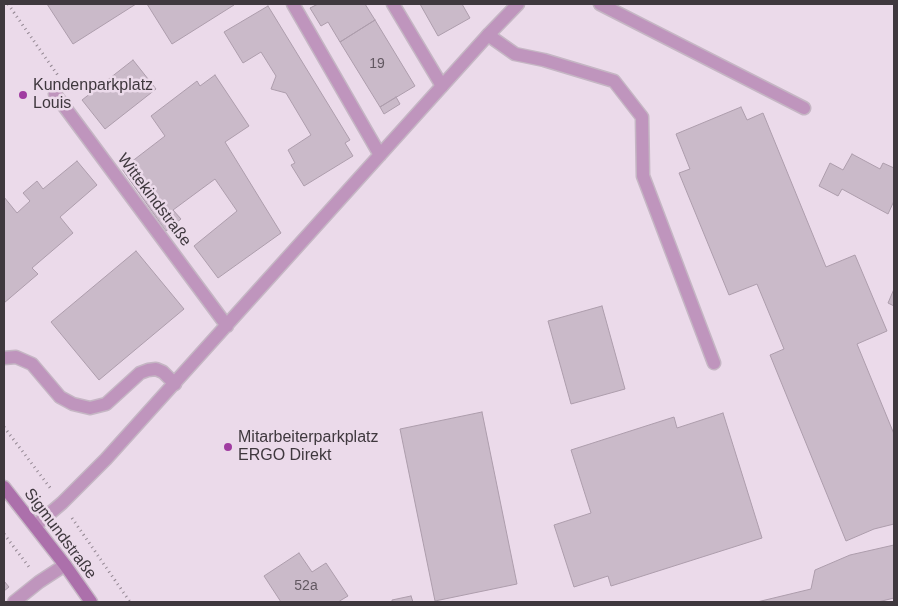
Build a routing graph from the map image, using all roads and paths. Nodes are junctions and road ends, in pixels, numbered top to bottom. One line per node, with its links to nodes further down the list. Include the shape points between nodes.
1 (8, 4): 7 (path)
2 (293, 4): 11 (street)
3 (394, 4): 8 (street)
4 (518, 4): 6 (street)
5 (600, 4): 10 (street)
6 (488, 35): 8 (street); 14 (street, via 515,54 614,80 642,116 643,176)
7 (55, 71)
8 (442, 86): 11 (street)
9 (55, 94): 12 (street, Wittekindstraße)
10 (804, 108)
11 (380, 155): 12 (street)
12 (227, 326): 15 (street)
13 (4, 358): 15 (street, via 16,357 32,364 60,397 90,408 106,404 140,373 148,370 162,372)
14 (714, 363)
15 (175, 384): 17 (street, via 95,471)
16 (4, 487): 17 (main road, Sigmundstraße)
17 (35, 526): 18 (main road, Sigmundstraße)
18 (65, 565): 19 (street); 20 (main road, Sigmundstraße)
19 (14, 602)
20 (91, 602)

